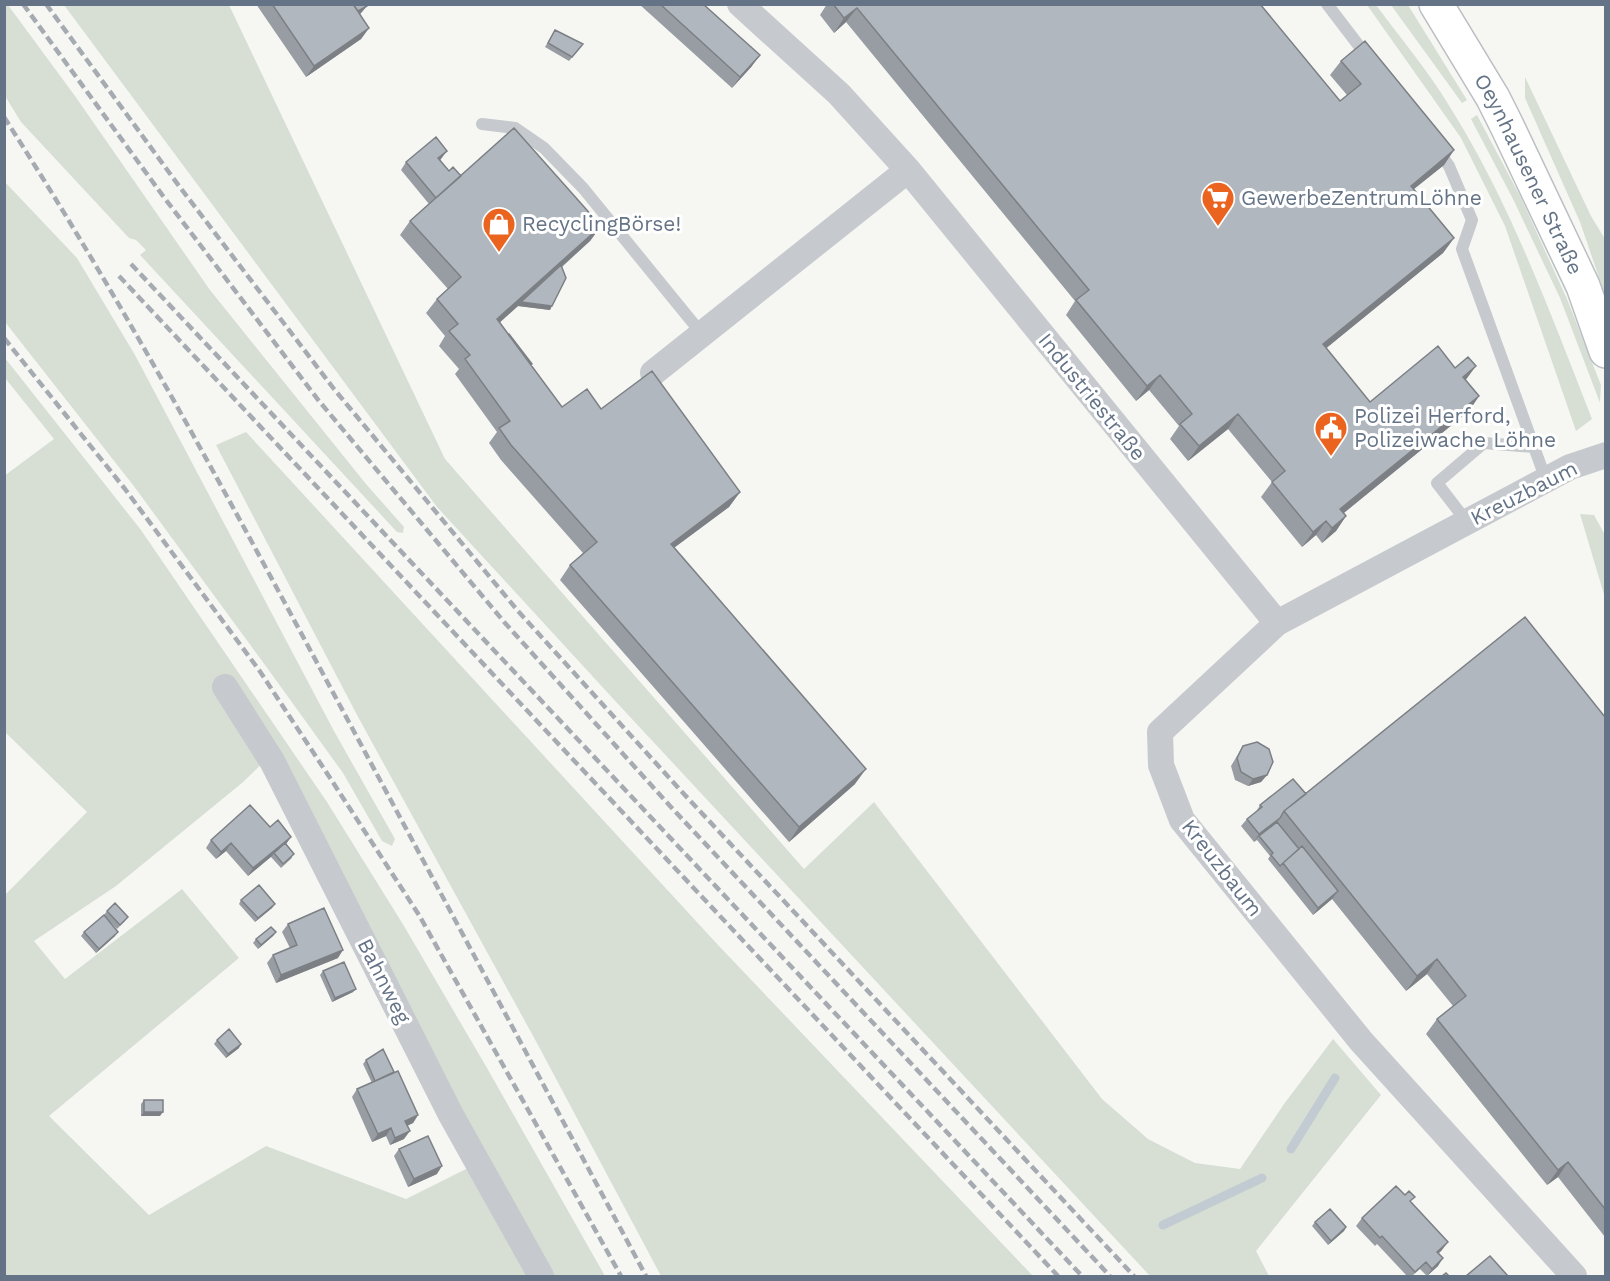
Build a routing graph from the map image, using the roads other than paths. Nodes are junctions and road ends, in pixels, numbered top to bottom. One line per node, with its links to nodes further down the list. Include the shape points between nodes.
1 (740, 4): 7 (street, Industriestraße, via 839,94)
2 (1327, 4): 4 (lane)
3 (1443, 7): 9 (main road, Oeynhausener Straße, via 1507,126 1582,286)
4 (1376, 68)
5 (482, 124): 8 (lane, via 515,128 544,148 583,188)
6 (1429, 139): 11 (lane, via 1449,166 1472,220 1462,249)
7 (908, 171): 8 (street); 15 (street, Industriestraße)
8 (702, 334): 10 (street)
9 (1605, 351)
10 (653, 373)
11 (1534, 447): 13 (lane); 14 (lane, via 1484,443 1437,483)
12 (1605, 455): 13 (street, Kreuzbaum)
13 (1546, 480): 14 (street, Kreuzbaum)
14 (1467, 522): 15 (street, Kreuzbaum)
15 (1277, 623): 18 (street, Kreuzbaum, via 1160,732 1161,765 1182,820 1361,1041)
16 (225, 687): 17 (street, Bahnweg, via 272,761 451,1115)
17 (541, 1276)
18 (1574, 1276)

